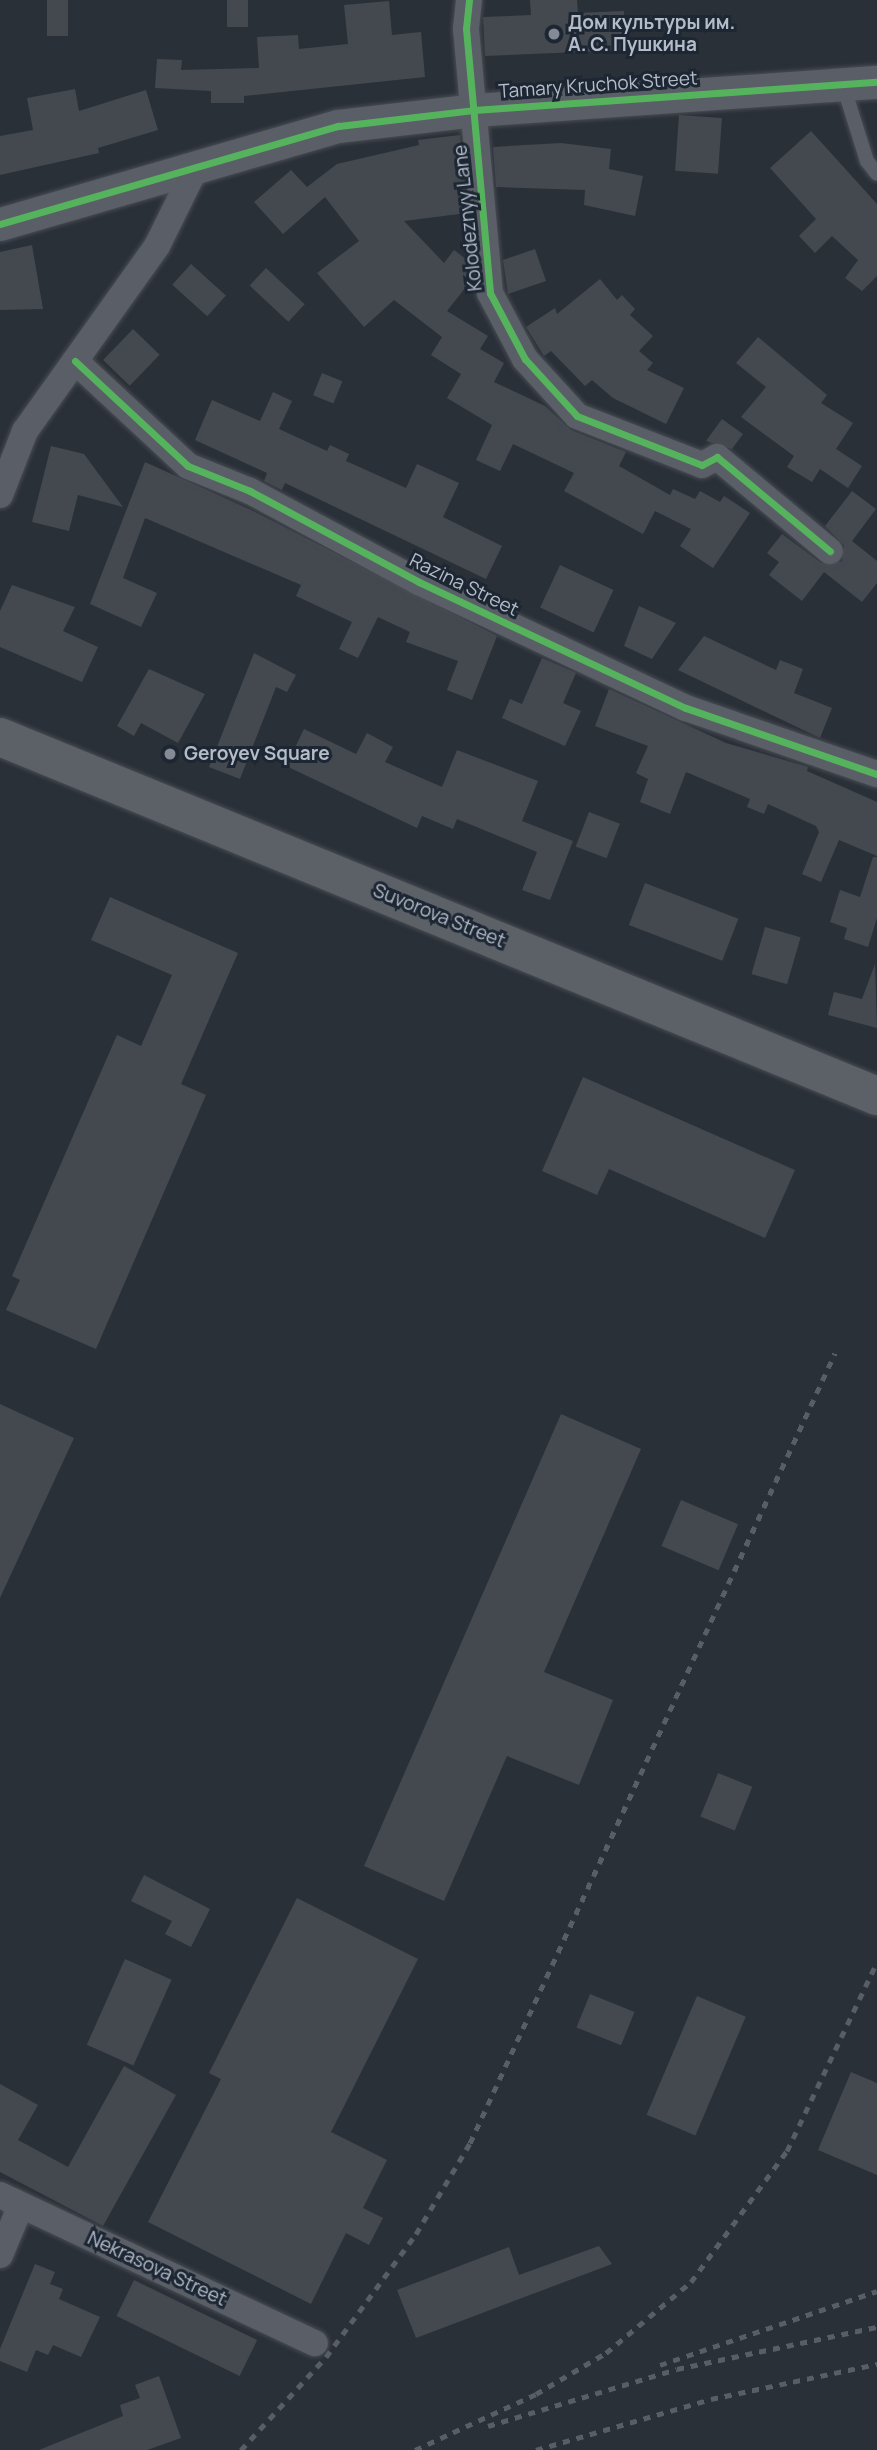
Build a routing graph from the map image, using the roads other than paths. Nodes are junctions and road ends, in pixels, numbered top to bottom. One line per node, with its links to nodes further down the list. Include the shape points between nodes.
1 (469, 0): 4 (street)
2 (877, 82): 3 (street, Tamary Kruchok Street)
3 (843, 84): 4 (street, Tamary Kruchok Street); 6 (lane, via 867,161)
4 (474, 110): 5 (street, Tamary Kruchok Street, via 338,126); 10 (street, Kolodeznyy Lane, via 490,293 525,359 577,416 702,465 717,457)
5 (196, 167): 7 (street, Tamary Kruchok Street); 8 (street, via 157,246)
6 (877, 174)
7 (0, 224)
8 (75, 361): 9 (street, via 26,430); 12 (street, Razina Street, via 188,466 250,491 419,582 686,708)
9 (0, 495)
10 (830, 551)
11 (0, 737): 13 (main road, Suvorova Street)
12 (877, 774)
13 (877, 1096)
14 (11, 2200): 15 (street); 16 (street, Nekrasova Street)
15 (0, 2255)
16 (315, 2343)

